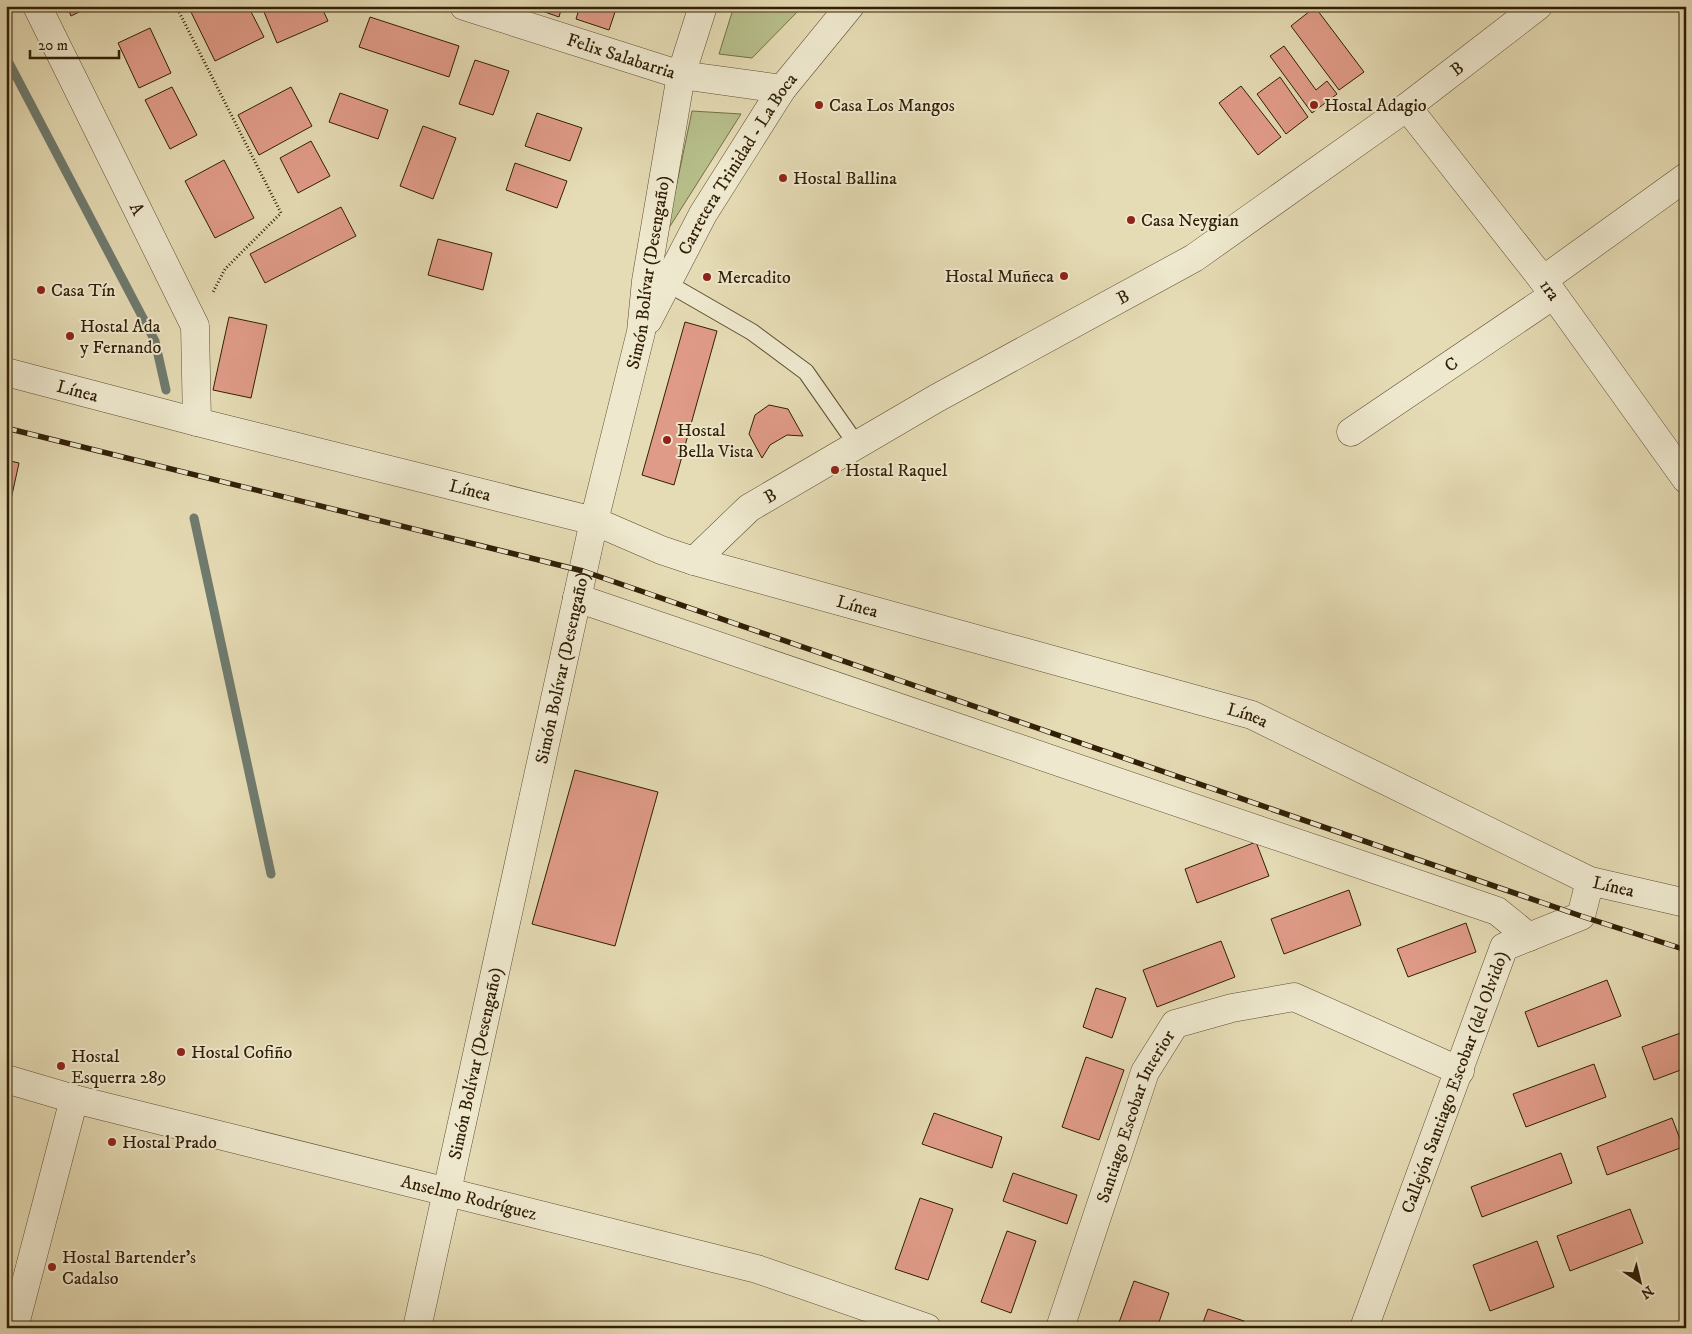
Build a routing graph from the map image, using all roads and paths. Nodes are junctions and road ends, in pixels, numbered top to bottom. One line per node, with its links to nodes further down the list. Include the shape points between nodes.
1 (37, 6): 13 (street, A)
2 (176, 6): 13 (path, via 281,213 225,269)
3 (464, 6): 7 (street, Felix Salabarria)
4 (703, 6): 7 (street, Simón Bolívar (Desengaño))
5 (850, 6): 8 (street, Carretera Trinidad - La Boca)
6 (1538, 6): 9 (street, B)
7 (681, 74): 8 (street, Felix Salabarria); 14 (street, Simón Bolívar (Desengaño), via 646,281)
8 (782, 89): 11 (street, Carretera Trinidad - La Boca, via 703,214)
9 (1407, 107): 12 (street, 1ra); 18 (street, B, via 1194,258 937,398)
10 (1686, 177): 12 (street, C)
11 (667, 283): 14 (street, Carretera Trinidad - La Boca); 18 (lane, via 752,332 806,372)
12 (1548, 288): 17 (street, C); 19 (street, 1ra)
13 (194, 326): 16 (street, A)
14 (641, 332): 21 (street, Simón Bolívar (Desengaño))
15 (6, 372): 16 (street, Línea)
16 (197, 422): 21 (street, Línea)
17 (1351, 432)
18 (858, 445): 22 (street, B, via 749,508)
19 (1677, 449): 20 (street, 1ra)
20 (1686, 479)
21 (594, 521): 22 (street, Línea); 23 (street, Simón Bolívar (Desengaño))
22 (694, 561): 24 (street, Línea, via 1252,715)
23 (577, 598): 26 (street, via 1497,911); 30 (street, Simón Bolívar (Desengaño))
24 (1590, 881): 25 (street, Línea); 26 (street, Callejón Santiago Escobar (del Olvido), via 1581,916)
25 (1686, 903)
26 (1529, 937): 27 (street, Callejón Santiago Escobar (del Olvido), via 1504,947)
27 (1460, 1071): 34 (street, Santiago Escobar Interior, via 1294,997 1232,1008 1175,1024 1145,1072); 35 (street, Callejón Santiago Escobar (del Olvido))
28 (6, 1079): 29 (street, Anselmo Rodríguez)
29 (74, 1099): 30 (street, Anselmo Rodríguez); 31 (street)
30 (446, 1191): 32 (street, Simón Bolívar (Desengaño)); 33 (street, Anselmo Rodríguez, via 757,1269)
31 (14, 1328)
32 (417, 1328)
33 (928, 1328)
34 (1060, 1328)
35 (1364, 1328)

